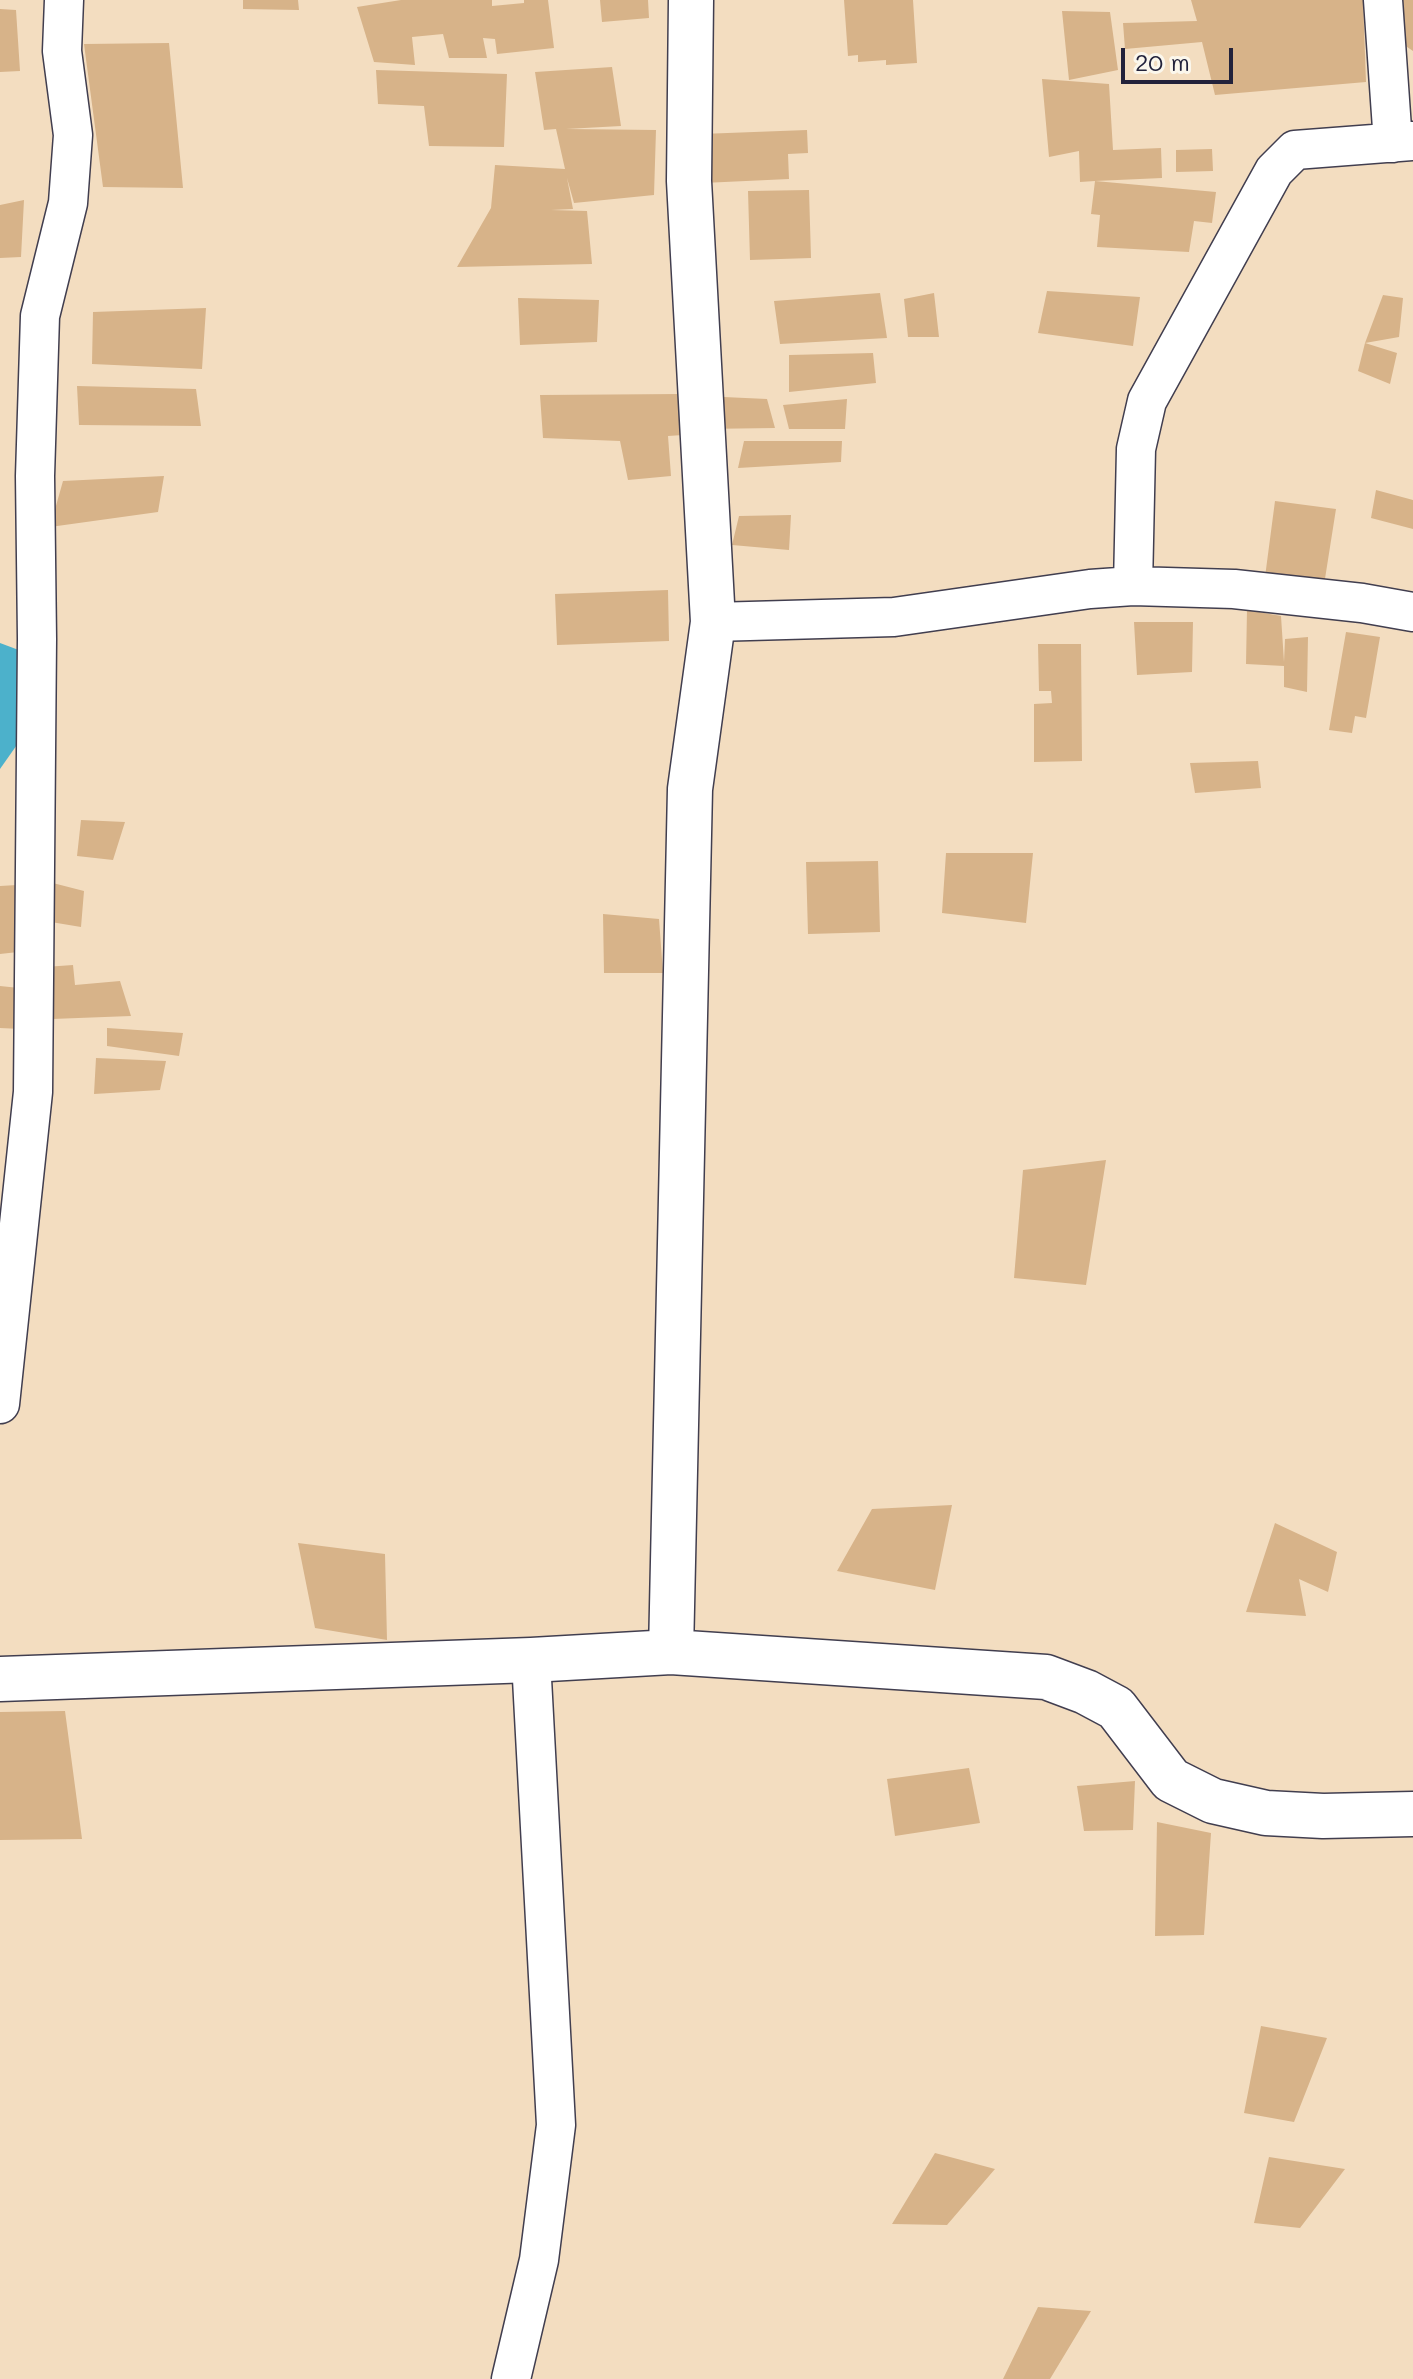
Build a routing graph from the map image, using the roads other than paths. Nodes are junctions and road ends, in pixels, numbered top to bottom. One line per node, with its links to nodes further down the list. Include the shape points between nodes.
1 (64, 0): 8 (street, via 62,51 72,149 68,203 40,316 35,476 33,1092)
2 (691, 0): 7 (street, via 689,181)
3 (1383, 0): 4 (street)
4 (1403, 142): 5 (street, via 1295,150 1274,171 1147,401 1136,449)
5 (1133, 586): 6 (street, via 1234,589); 7 (street, via 894,617)
6 (1413, 612)
7 (713, 622): 9 (street, via 690,789)
8 (0, 1404)
9 (671, 1652): 10 (street); 12 (street, via 1046,1677 1116,1708 1171,1780 1213,1801 1266,1813)
10 (531, 1660): 11 (street); 13 (street, via 556,2125 539,2260)
11 (0, 1679)
12 (1413, 1814)
13 (511, 2379)

